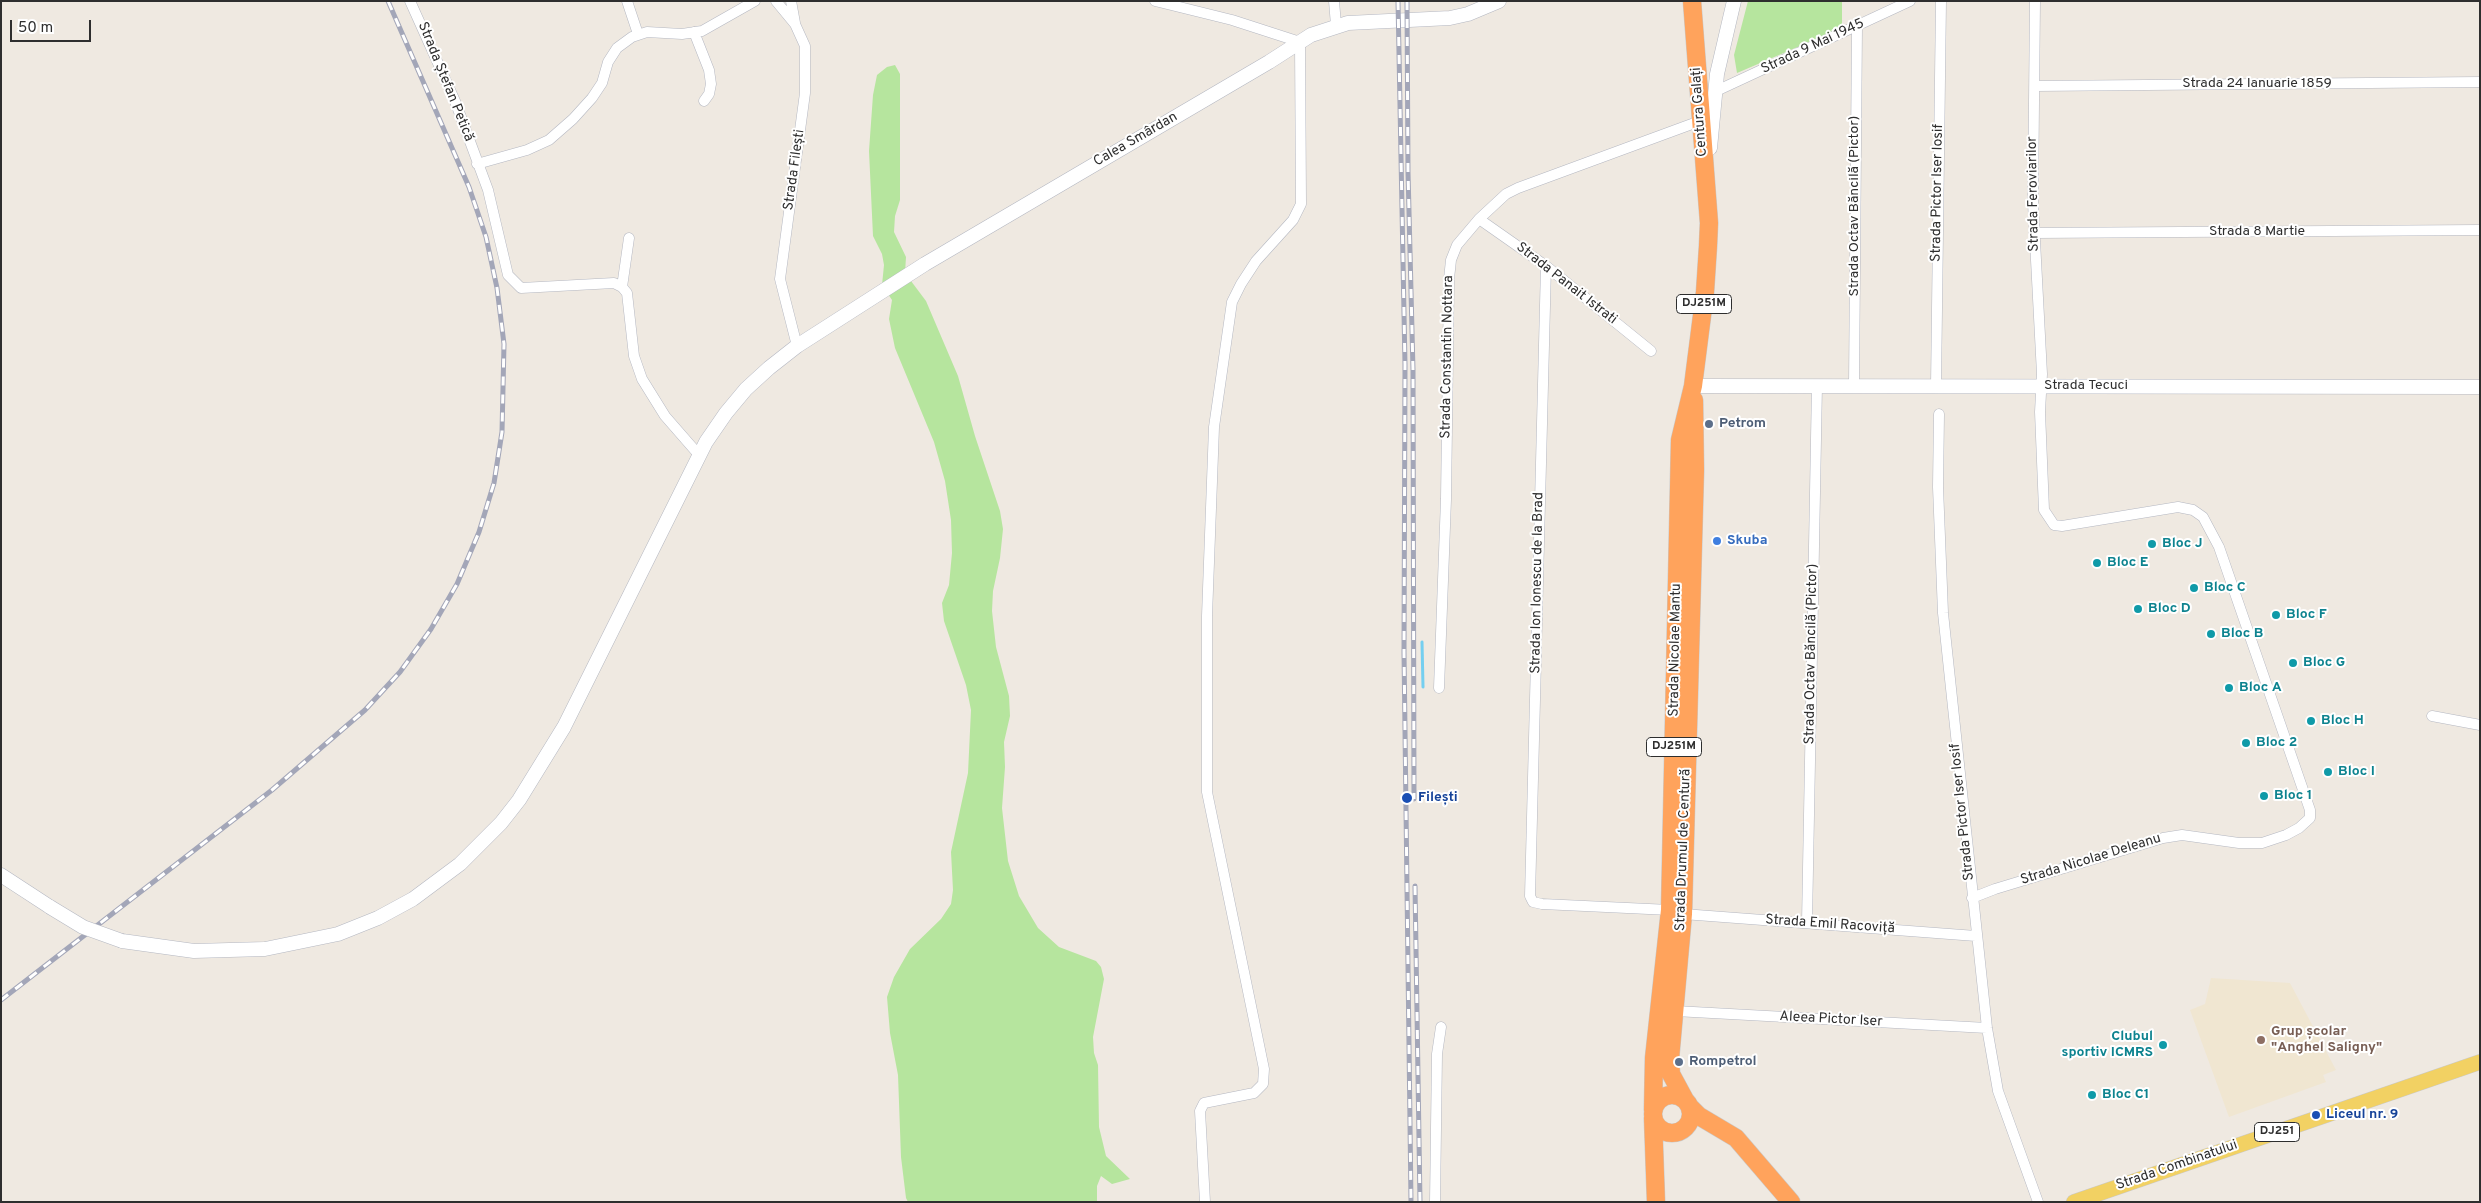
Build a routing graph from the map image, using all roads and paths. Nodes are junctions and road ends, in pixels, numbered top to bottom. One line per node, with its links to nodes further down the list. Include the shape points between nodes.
1 (410, 1): 25 (street, Strada Ștefan Petică, via 455,101)
2 (627, 1): 18 (street)
3 (755, 1): 17 (street, via 712,26)
4 (776, 1): 14 (street, Strada Filești)
5 (791, 1): 14 (street)
6 (1155, 1): 19 (street)
7 (1334, 1): 15 (street)
8 (1499, 1): 15 (main road, Calea Smârdan, via 1468,14 1437,20)
9 (1692, 1): 24 (highway, Centura Galați)
10 (1734, 1): 22 (main road, DJ251M, via 1721,47)
11 (1910, 1): 16 (street, Strada 9 Mai 1945)
12 (1941, 1): 38 (street, Strada Pictor Iser Iosif)
13 (2035, 1): 21 (street, Strada Feroviarilor)
14 (795, 24): 33 (street, Strada Filești, via 805,46 805,93 780,279)
15 (1336, 25): 19 (main road, Calea Smârdan)
16 (1857, 26): 22 (street, Strada 9 Mai 1945); 37 (street, Strada Octav Băncilă (Pictor))
17 (694, 32): 18 (street); 23 (street, via 711,84)
18 (638, 34): 25 (street, via 617,48 592,98 548,140 527,150)
19 (1300, 42): 33 (main road, Calea Smârdan, via 925,264); 61 (street, via 1301,204 1293,220 1256,261 1232,302 1214,427 1207,616 1207,792 1264,1069 1263,1084 1254,1093 1204,1103 1200,1111)
20 (2480, 82): 21 (street, Strada 24 Ianuarie 1859)
21 (2035, 86): 29 (street, Strada Feroviarilor)
22 (1714, 92): 27 (main road, DJ251M)
23 (704, 101)
24 (1700, 120): 26 (street, Strada Constantin Nottara, via 1518,188 1506,194); 27 (highway, Centura Galați)
25 (477, 164): 32 (street, Strada Ștefan Petică, via 488,190 508,276 515,284 521,288 614,283)
26 (1479, 219): 31 (street, Strada Panait Istrati); 43 (street, Strada Constantin Nottara, via 1458,245 1451,260 1449,278)
27 (1709, 223): 36 (highway, DJ251M, via 1705,292)
28 (2480, 230): 29 (street, Strada 8 Martie)
29 (2034, 233): 39 (street, Strada Feroviarilor)
30 (629, 238): 32 (street)
31 (1546, 266): 34 (street, Strada Panait Istrati); 48 (street, Strada Ion Ionescu de la Brad)
32 (622, 286): 42 (street, via 627,293 634,356 642,379 665,416)
33 (797, 346): 42 (main road, Calea Smârdan, via 746,389)
34 (1651, 351)
35 (1817, 385): 36 (main road, Strada Tecuci); 37 (main road, Strada Tecuci); 50 (street, Strada Octav Băncilă (Pictor))
36 (1693, 386): 49 (highway, Strada Drumul de Centură / DJ251M, via 1695,470)
37 (1854, 386): 38 (main road, Strada Tecuci)
38 (1936, 386): 39 (main road, Strada Tecuci)
39 (2042, 386): 40 (main road, Strada Tecuci); 47 (street, Strada Nicolae Deleanu, via 2044,504 2054,525 2178,507 2193,510 2206,522 2219,547 2310,810 2310,818 2286,836 2262,842 2239,843 2182,835 2163,838)
40 (2480, 386)
41 (1939, 414): 47 (street, Strada Pictor Iser Iosif, via 1943,613)
42 (699, 455): 46 (main road, Calea Smârdan, bridge, via 564,726 519,800 460,864 413,900 338,934 265,950 194,951 122,941 82,927)
43 (1439, 688)
44 (2432, 716): 45 (street)
45 (2480, 724)
46 (1, 876)
47 (1972, 898): 51 (street, Strada Pictor Iser Iosif)
48 (1531, 899): 49 (street, Strada Emil Racoviță, via 1542,904)
49 (1676, 912): 50 (street, Strada Emil Racoviță); 52 (highway, Strada Drumul de Centură / DJ251M); 57 (highway, DJ251M, via 1654,1058)
50 (1807, 922): 51 (street, Strada Emil Racoviță)
51 (1976, 936): 54 (street, Strada Pictor Iser Iosif)
52 (1675, 1011): 54 (street, Aleea Pictor Iser); 56 (highway, Strada Drumul de Centură / DJ251M, via 1671,1074)
53 (1441, 1027): 62 (street, via 1437,1054)
54 (1987, 1028): 65 (street, Strada Pictor Iser Iosif, via 1998,1091)
55 (2480, 1062): 66 (main road, Strada Combinatului / DJ251)
56 (1687, 1103): 57 (highway, via 1673,1095 1667,1096 1656,1104); 58 (highway, DJ251M, via 1691,1118); 59 (highway, via 1699,1116 1730,1133)
57 (1653, 1114): 58 (highway, via 1660,1128 1671,1133); 60 (highway, DJ251M)
58 (1681, 1130): 59 (highway, via 1714,1133); 60 (highway, DJ251M, via 1666,1143)
59 (1743, 1146): 64 (highway)
60 (1654, 1172): 63 (highway, DJ251M)
61 (1205, 1202)
62 (1435, 1202)
63 (1656, 1202)
64 (1791, 1202)
65 (2038, 1202)
66 (2074, 1202)

